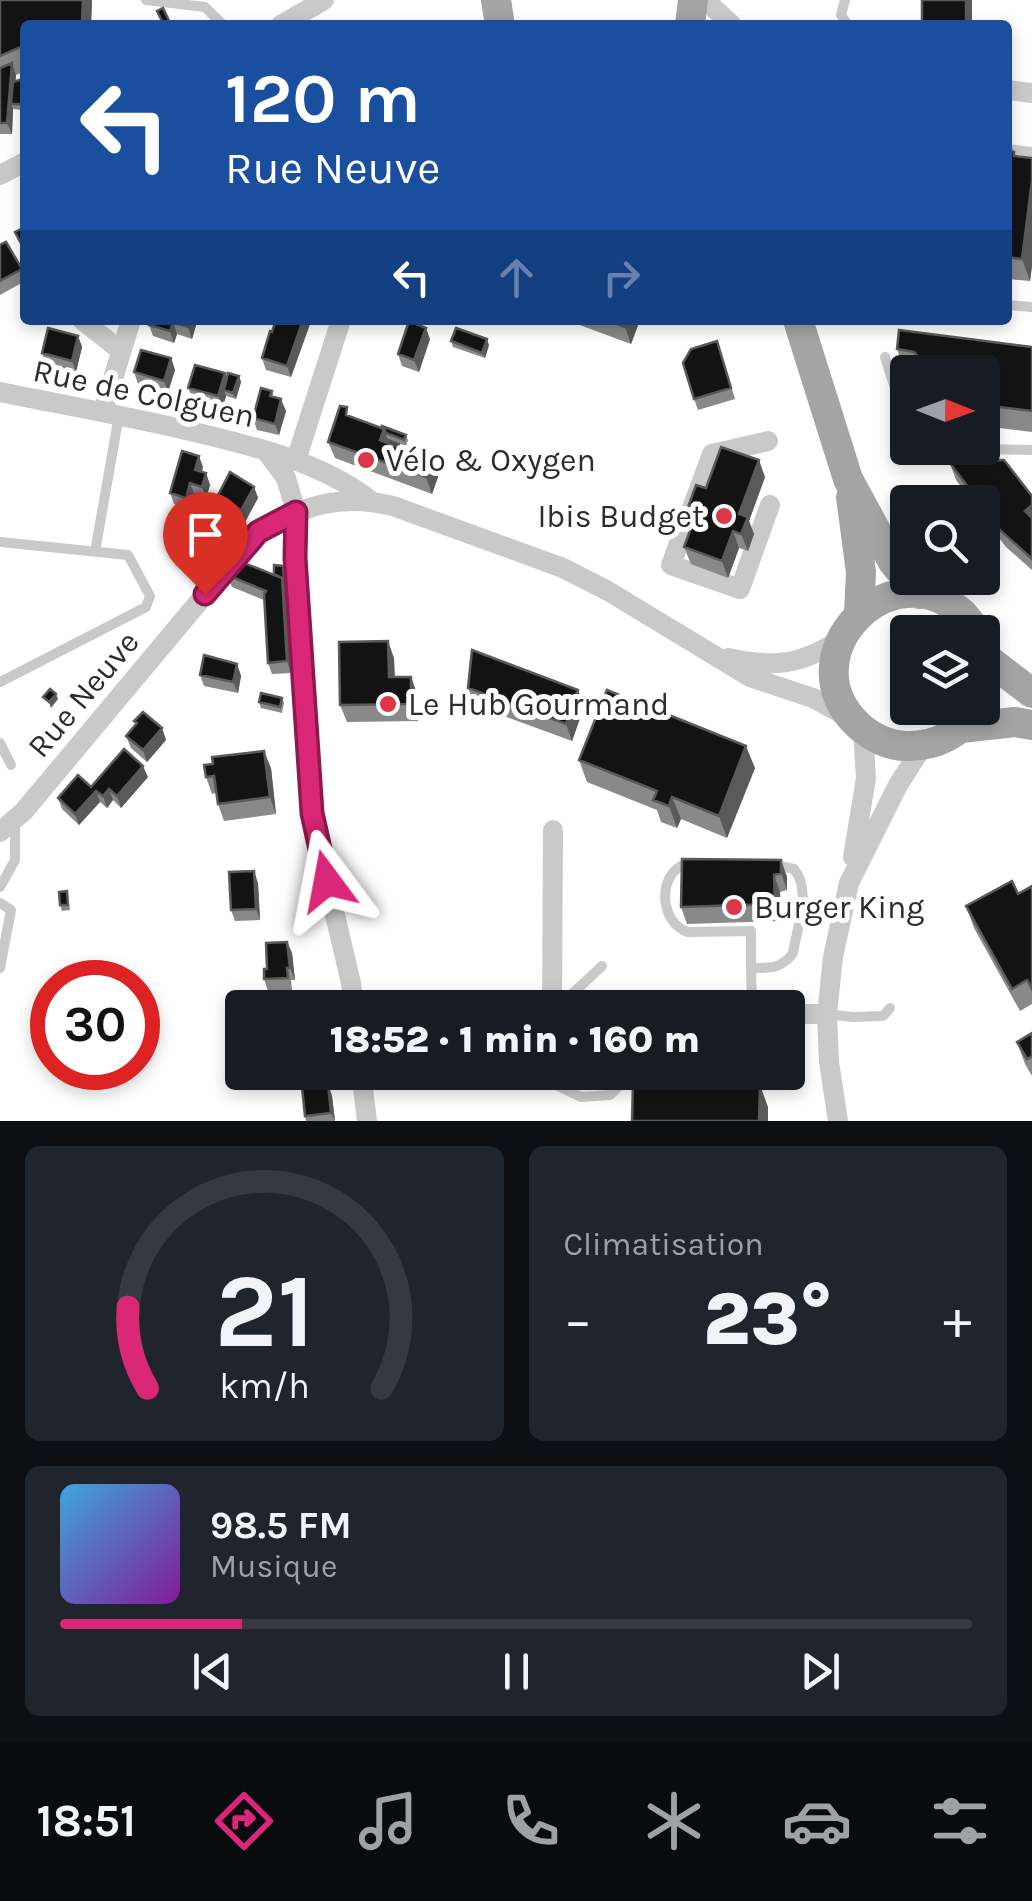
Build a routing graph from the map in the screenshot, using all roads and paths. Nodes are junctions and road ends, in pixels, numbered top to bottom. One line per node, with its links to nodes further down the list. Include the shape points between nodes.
1 (146, 0): 4 (lane, via 205,7)
2 (324, 0): 5 (street)
3 (705, 0): 6 (street)
4 (218, 20)
5 (290, 20)
6 (727, 20)
7 (88, 325): 11 (street)
8 (129, 325): 11 (street)
9 (339, 325): 20 (street)
10 (800, 325): 21 (main road)
11 (121, 351): 15 (street)
12 (885, 357): 13 (lane)
13 (890, 372)
14 (0, 392): 15 (street, Rue de Colguen)
15 (111, 413): 19 (street, Rue de Colguen); 27 (lane)
16 (768, 441): 24 (street, via 712,454 672,565 740,590)
17 (1000, 449): 18 (lane)
18 (1032, 450)
19 (266, 451): 20 (street); 25 (street, Rue de Colguen, via 286,478)
20 (296, 460): 22 (street); 23 (street)
21 (848, 478): 28 (main road); 31 (main road, via 861,572)
22 (370, 500): 23 (street, Rue Neuve); 34 (street, via 563,568)
23 (319, 504): 25 (street, Rue Neuve)
24 (770, 506)
25 (296, 512): 45 (street, Rue Neuve, via 258,532); 53 (street, via 312,813)
26 (0, 542): 27 (lane)
27 (95, 552): 36 (lane, via 128,555 150,596 146,607)
28 (890, 556)
29 (896, 595): 31 (main road)
30 (923, 595): 32 (main road)
31 (859, 614): 33 (main road)
32 (964, 615)
33 (840, 640): 34 (street, via 792,662); 39 (main road, via 836,690)
34 (716, 656): 39 (street)
35 (1000, 663): 37 (main road)
36 (0, 682)
37 (1032, 693)
38 (1000, 721): 41 (main road)
39 (857, 725): 43 (main road, via 881,741); 47 (street, via 866,778)
40 (961, 725): 43 (main road)
41 (1032, 725)
42 (0, 742): 44 (lane)
43 (923, 746): 47 (street)
44 (11, 765)
45 (8, 825): 48 (lane, via 16,860)
46 (552, 830): 54 (street)
47 (849, 883): 59 (street)
48 (0, 887)
49 (0, 903): 51 (lane, via 11,910)
50 (602, 966): 55 (lane)
51 (0, 968)
52 (751, 968): 52 (lane, via 788,960 802,878 789,866 674,869 666,888 672,923 688,932 751,931); 56 (lane)
53 (352, 990)
54 (555, 990)
55 (575, 990)
56 (752, 990)
57 (890, 1008): 59 (lane, via 883,1016)
58 (805, 1014): 59 (street)
59 (828, 1014): 64 (street)
60 (363, 1090): 63 (street)
61 (568, 1090): 62 (lane, via 581,1096)
62 (615, 1090)
63 (367, 1121)
64 (838, 1121)

